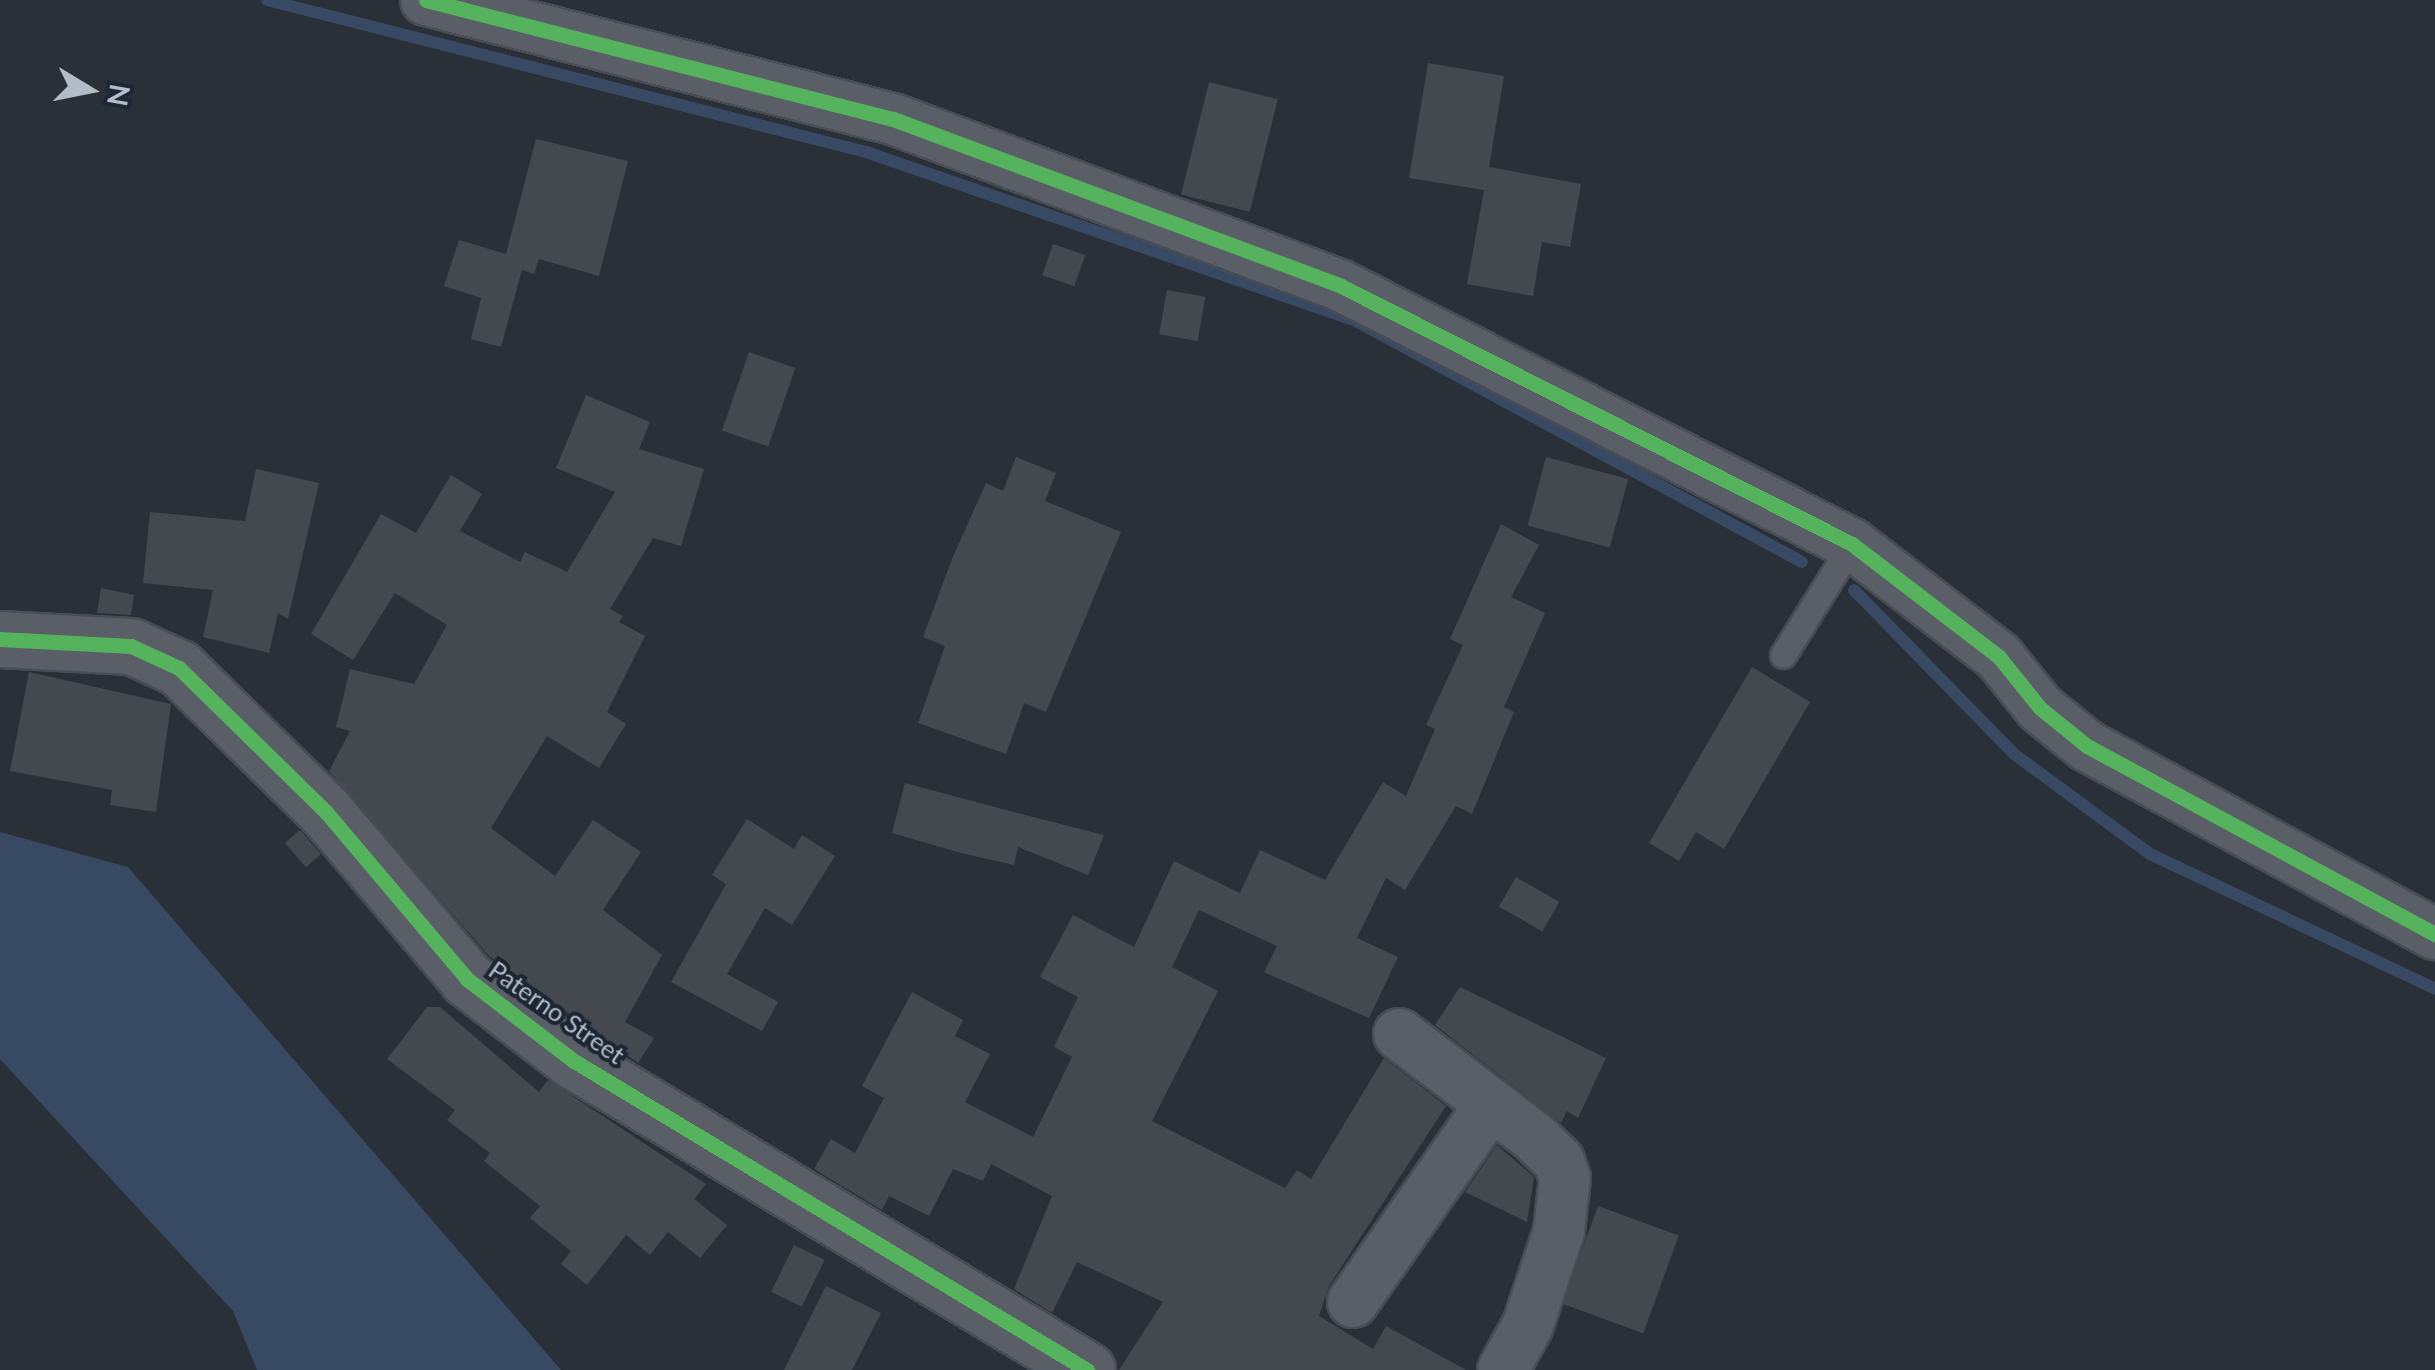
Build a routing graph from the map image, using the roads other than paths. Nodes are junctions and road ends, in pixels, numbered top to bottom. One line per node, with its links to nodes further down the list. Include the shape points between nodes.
1 (426, 0): 2 (street, via 894,119 1341,286)
2 (1852, 544): 4 (lane); 5 (street, via 1999,657 2040,708 2087,746)
3 (0, 639): 9 (street, Paterno Street, via 131,646 179,668 326,812 467,979 574,1061)
4 (1783, 655)
5 (2435, 934)
6 (1399, 1034): 7 (street)
7 (1491, 1104): 8 (street); 10 (street, via 1559,1161 1564,1178 1559,1231 1528,1325)
8 (1352, 1302)
9 (1087, 1370)
10 (1503, 1370)

